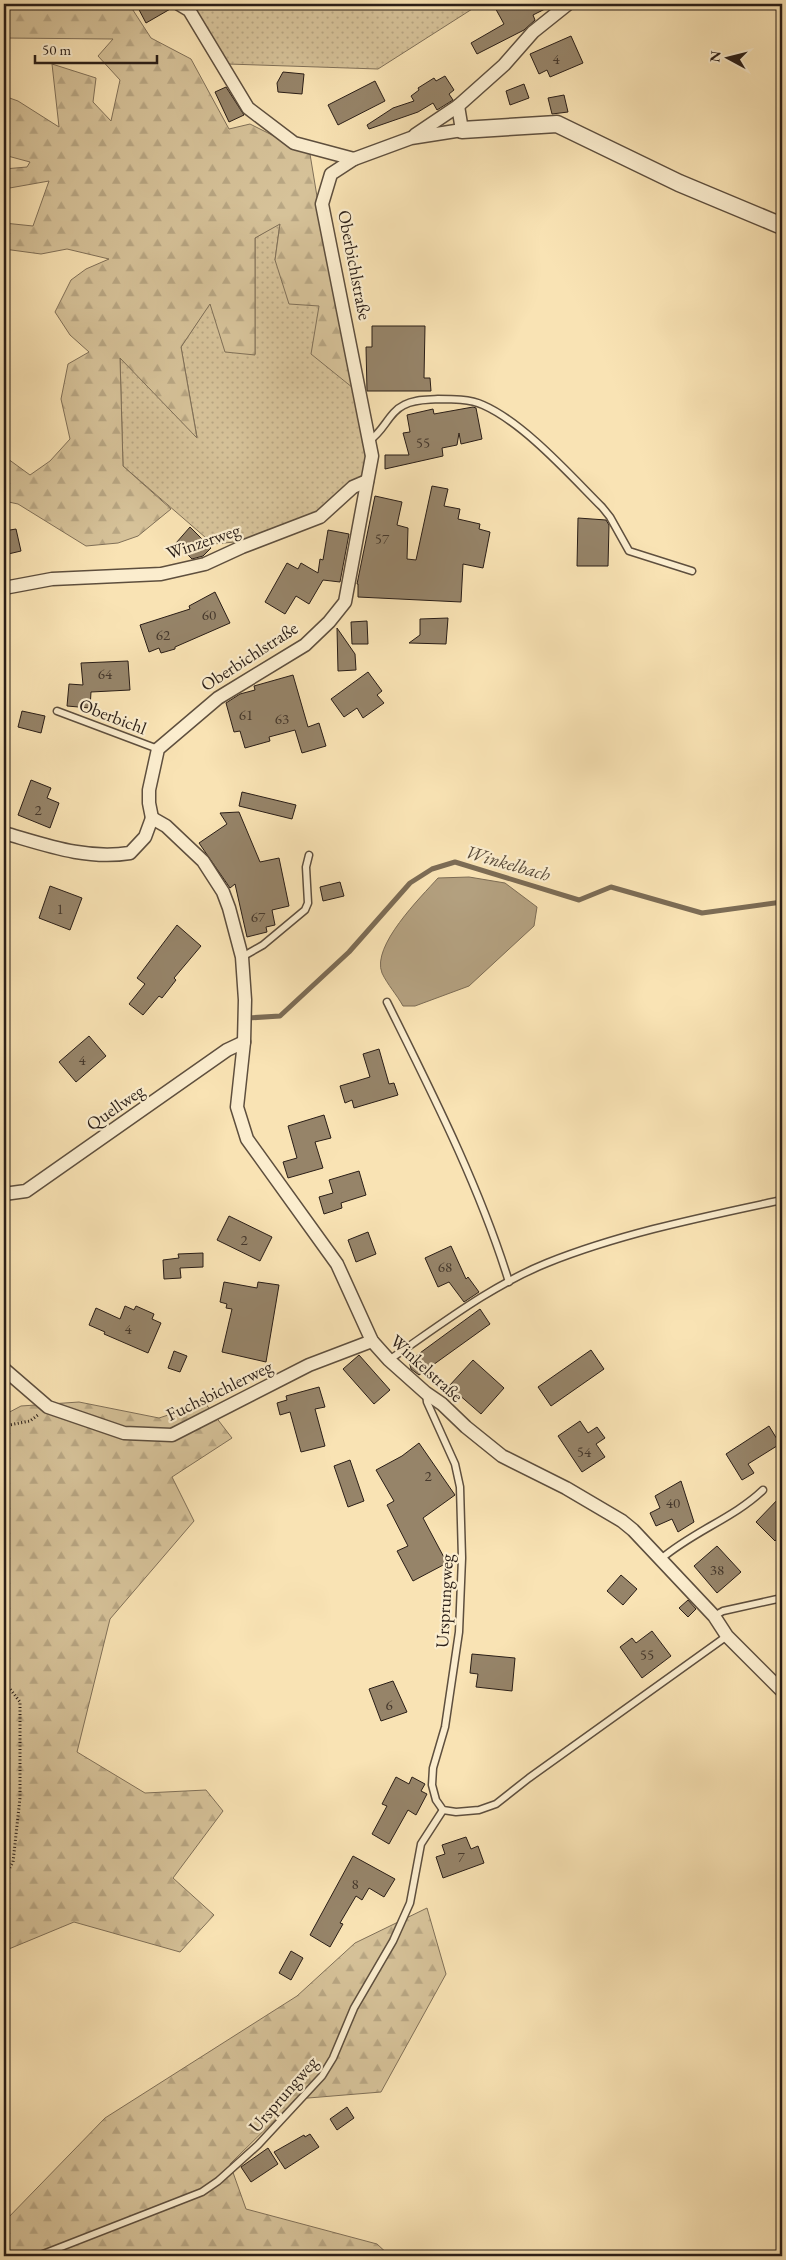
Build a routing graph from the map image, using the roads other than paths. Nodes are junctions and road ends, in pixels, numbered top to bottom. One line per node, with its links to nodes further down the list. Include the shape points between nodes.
1 (179, 4): 6 (street, via 189,10 248,108 294,143)
2 (568, 4): 3 (street, via 533,32 504,65)
3 (458, 106): 4 (street); 5 (street)
4 (462, 130): 5 (street, Oberbichlstraße); 7 (street, Oberbichlstraße, via 557,124 679,183)
5 (411, 138): 6 (street, Oberbichlstraße)
6 (354, 159): 8 (street, Oberbichlstraße, via 331,174 322,204)
7 (782, 226)
8 (370, 440): 9 (street, Oberbichlstraße, via 372,456); 10 (lane, via 393,413 413,401 447,399 483,405 510,421 537,444 602,507 629,551)
9 (368, 481): 11 (street, Winzerweg, via 353,488 320,517 205,564 161,574 52,579); 13 (street, Oberbichlstraße, via 345,602 306,645 218,698)
10 (692, 571)
11 (4, 588)
12 (57, 711): 13 (lane, Oberbichl)
13 (158, 749): 14 (street, via 148,790)
14 (152, 818): 15 (street, via 145,837 130,853 108,856 68,851); 17 (street, via 166,826 194,852 215,878 229,908)
15 (4, 833)
16 (309, 854): 17 (lane, via 305,910 264,945)
17 (242, 957): 19 (street)
18 (387, 1002): 22 (lane, via 442,1115 485,1214)
19 (244, 1042): 20 (street, Quellweg, via 227,1050 26,1191); 23 (street, Winkelstraße, via 237,1107 247,1139 337,1264)
20 (4, 1194)
21 (782, 1200): 22 (lane, via 674,1224 596,1246 546,1263)
22 (509, 1282): 24 (lane, via 488,1292)
23 (372, 1341): 24 (street, Winkelstraße); 25 (street, Fuchsbichlerweg, via 309,1365 172,1436 124,1433 48,1407)
24 (389, 1360): 26 (street, Winkelstraße)
25 (4, 1369)
26 (426, 1394): 28 (street, Winkelstraße, via 502,1456 622,1521); 33 (lane, Ursprungweg, via 455,1464 460,1487 460,1632 432,1785)
27 (764, 1490): 28 (lane)
28 (661, 1559): 30 (street, Winkelstraße)
29 (782, 1598): 30 (lane, via 723,1611)
30 (714, 1616): 31 (street, Winkelstraße)
31 (727, 1636): 32 (street, Winkelstraße); 33 (lane, via 496,1804 479,1810)
32 (782, 1690)
33 (443, 1810): 34 (lane, Ursprungweg, via 421,1844 410,1903 322,2076 258,2145 210,2186 184,2200)
34 (38, 2256)

